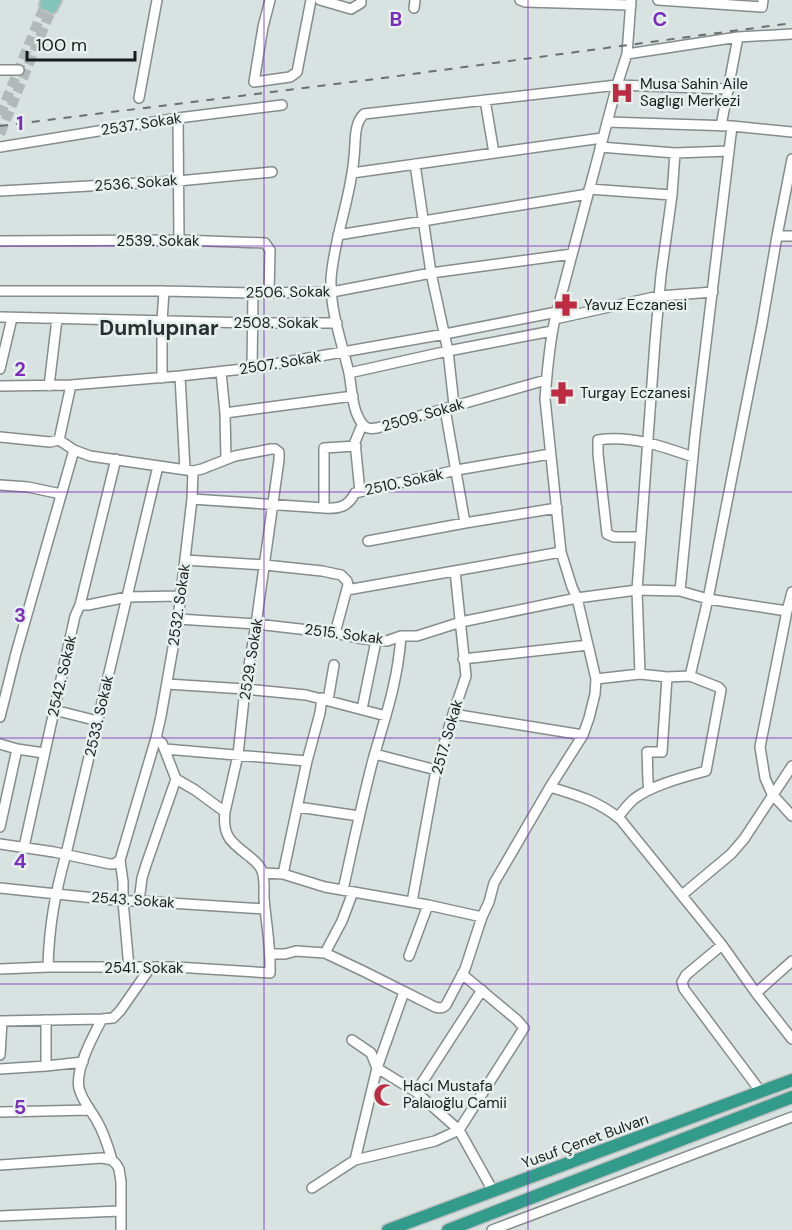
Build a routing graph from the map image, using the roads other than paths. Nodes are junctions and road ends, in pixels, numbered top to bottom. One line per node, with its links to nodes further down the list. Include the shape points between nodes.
1 (157, 0): 17 (street)
2 (270, 0): 3 (street, via 254,82 290,77 297,72)
3 (311, 0)
4 (320, 0): 5 (street, via 351,9)
5 (362, 0)
6 (520, 0): 9 (street)
7 (658, 0): 8 (street, via 762,7)
8 (763, 0)
9 (631, 2): 12 (street)
10 (792, 34): 11 (street)
11 (738, 37): 12 (street); 16 (street)
12 (627, 54): 15 (street)
13 (0, 70): 14 (street)
14 (18, 70)
15 (616, 85): 16 (street); 18 (street); 21 (street)
16 (729, 88): 22 (street)
17 (139, 98)
18 (484, 100): 28 (street); 33 (street, 2509. Sokak, via 364,114 356,127)
19 (282, 105): 20 (street, 2537. Sokak)
20 (178, 118): 26 (street, 2537. Sokak); 34 (street)
21 (607, 122): 22 (street); 25 (street)
22 (721, 126): 23 (street)
23 (732, 126): 24 (street); 27 (street)
24 (792, 132)
25 (601, 142): 28 (street); 29 (street); 36 (street)
26 (0, 147)
27 (729, 151): 29 (street); 50 (street)
28 (494, 153): 31 (street)
29 (675, 153): 37 (street)
30 (792, 159): 40 (street)
31 (415, 164): 33 (street); 38 (street)
32 (272, 172): 34 (street, 2536. Sokak)
33 (352, 173): 39 (street, 2509. Sokak)
34 (178, 181): 35 (street, 2536. Sokak); 42 (street)
35 (0, 191)
36 (588, 192): 37 (street); 38 (street); 44 (street)
37 (672, 195): 52 (street)
38 (424, 221): 39 (street); 45 (street)
39 (338, 236): 49 (street, 2509. Sokak)
40 (777, 236): 41 (street); 111 (street)
41 (792, 236)
42 (179, 240): 43 (street, 2539. Sokak); 48 (street, 2539. Sokak, via 265,243 270,250)
43 (0, 241)
44 (572, 254): 45 (street, 2506. Sokak); 53 (street)
45 (431, 273): 49 (street, 2506. Sokak); 61 (street)
46 (0, 291): 47 (street, 2506. Sokak)
47 (164, 291): 51 (street, 2506. Sokak); 57 (street)
48 (269, 292): 49 (street, 2506. Sokak); 51 (street, 2506. Sokak)
49 (332, 292): 59 (street, 2509. Sokak)
50 (713, 292): 52 (street, 2507. Sokak); 84 (street)
51 (253, 293): 58 (street)
52 (659, 296): 53 (street, 2507. Sokak); 80 (street)
53 (556, 315): 60 (street); 61 (street, 2507. Sokak)
54 (0, 317): 55 (street, 2508. Sokak)
55 (12, 318): 56 (street, 2508. Sokak); 65 (street)
56 (57, 319): 57 (street, 2508. Sokak); 73 (street)
57 (162, 321): 58 (street, 2508. Sokak); 69 (street)
58 (252, 323): 59 (street, 2508. Sokak); 64 (street)
59 (337, 323): 63 (street, 2509. Sokak)
60 (552, 331): 62 (street); 70 (street)
61 (445, 334): 62 (street); 63 (street, 2507. Sokak)
62 (448, 351): 67 (street); 75 (street)
63 (344, 352): 64 (street, 2507. Sokak); 67 (street, 2509. Sokak)
64 (252, 368): 66 (street, 2507. Sokak)
65 (0, 369)
66 (221, 372): 68 (street, 2507. Sokak); 76 (street)
67 (349, 373): 74 (street, 2509. Sokak)
68 (180, 376): 69 (street, 2507. Sokak); 88 (street, 2532. Sokak)
69 (162, 378): 71 (street, 2507. Sokak)
70 (546, 380): 75 (street, 2509. Sokak); 83 (street)
71 (71, 385): 73 (street, 2507. Sokak); 79 (street)
72 (0, 386): 73 (street, 2507. Sokak)
73 (49, 386)
74 (353, 396): 76 (street); 77 (street, 2509. Sokak)
75 (449, 407): 77 (street, 2509. Sokak, via 376,428); 89 (street)
76 (225, 413): 86 (street)
77 (362, 425): 81 (street)
78 (0, 437): 79 (street)
79 (59, 440): 82 (street)
80 (648, 442): 84 (street); 98 (street); 98 (street, via 598,440 608,534)
81 (356, 446): 91 (street); 95 (street, via 324,448)
82 (74, 450): 85 (street); 92 (street)
83 (550, 454): 89 (street, 2510. Sokak); 96 (street)
84 (693, 457): 106 (street)
85 (116, 459): 87 (street); 112 (street, 2542. Sokak)
86 (226, 459): 88 (street); 94 (street, 2529. Sokak, via 276,449 279,460)
87 (158, 466): 88 (street); 109 (street, 2533. Sokak)
88 (189, 470): 93 (street, 2532. Sokak)
89 (457, 470): 91 (street, 2510. Sokak); 97 (street)
90 (0, 484): 92 (street)
91 (360, 492): 95 (street, 2510. Sokak, via 342,508)
92 (61, 494): 134 (street)
93 (192, 499): 94 (street, 2510. Sokak); 101 (street, 2532. Sokak)
94 (272, 504): 95 (street, 2510. Sokak); 102 (street, 2529. Sokak)
95 (324, 508)
96 (557, 508): 97 (street); 100 (street)
97 (465, 523): 99 (street)
98 (640, 537): 105 (street)
99 (368, 541)
100 (561, 552): 103 (street); 110 (street)
101 (185, 560): 102 (street); 108 (street, 2532. Sokak)
102 (265, 564): 104 (street, via 340,575 347,581); 116 (street, 2529. Sokak)
103 (455, 570): 104 (street); 115 (street, 2517. Sokak)
104 (347, 590): 117 (street)
105 (637, 590): 106 (street, 2515. Sokak); 110 (street, 2515. Sokak); 123 (street)
106 (680, 591): 111 (street, 2515. Sokak)
107 (792, 592): 113 (street)
108 (180, 596): 109 (street); 114 (street, 2532. Sokak)
109 (128, 597): 112 (street); 135 (street, 2533. Sokak)
110 (577, 598): 115 (street, 2515. Sokak); 120 (street)
111 (708, 599): 113 (street, 2515. Sokak); 124 (street)
112 (80, 605): 131 (street, 2542. Sokak)
113 (787, 611): 150 (street, via 760,747)
114 (178, 619): 116 (street, 2515. Sokak); 127 (street, 2532. Sokak)
115 (461, 622): 118 (street, 2515. Sokak, via 417,636); 121 (street, 2517. Sokak)
116 (256, 624): 117 (street, 2515. Sokak); 128 (street, 2529. Sokak)
117 (335, 633): 119 (street, 2515. Sokak)
118 (402, 636): 119 (street, 2515. Sokak); 133 (street)
119 (376, 641): 130 (street)
120 (588, 645): 121 (street); 126 (street)
121 (464, 659): 132 (street, 2517. Sokak, via 466,676)
122 (334, 665): 129 (street)
123 (640, 674): 125 (street); 126 (street)
124 (690, 676): 125 (street); 149 (street, via 721,690 706,771)
125 (666, 677): 149 (street, via 662,752 647,753)
126 (596, 679): 136 (street, via 596,694)
127 (167, 684): 128 (street); 137 (street, 2532. Sokak)
128 (245, 689): 129 (street); 143 (street, 2529. Sokak)
129 (325, 699): 130 (street); 144 (street)
130 (362, 709): 133 (street)
131 (54, 710): 135 (street); 141 (street, 2542. Sokak)
132 (453, 714): 136 (street); 146 (street, 2517. Sokak)
133 (386, 716): 142 (street)
134 (0, 717)
135 (98, 721): 159 (street, 2533. Sokak)
136 (583, 735): 148 (street)
137 (156, 738): 140 (street); 160 (street, 2532. Sokak)
138 (0, 744): 139 (street)
139 (17, 748): 141 (street); 156 (street)
140 (165, 749): 143 (street); 147 (street)
141 (44, 753): 158 (street, 2542. Sokak)
142 (375, 754): 146 (street); 153 (street)
143 (238, 755): 144 (street); 152 (street, 2529. Sokak)
144 (307, 761): 151 (street)
145 (792, 766): 150 (street)
146 (436, 770): 169 (street, 2517. Sokak)
147 (176, 779): 152 (street); 167 (street, via 142,878)
148 (550, 787): 155 (street, via 583,797); 172 (street, via 494,883)
149 (650, 790): 155 (street, via 632,800)
150 (772, 794): 154 (street); 166 (street, via 731,854)
151 (298, 807): 153 (street); 162 (street)
152 (225, 812): 161 (street, via 228,838)
153 (359, 816): 164 (street)
154 (792, 816)
155 (618, 817): 166 (street)
156 (0, 826)
157 (0, 844): 158 (street)
158 (24, 847): 159 (street)
159 (66, 854): 160 (street, via 110,864); 165 (street, 2533. Sokak)
160 (120, 860): 168 (street)
161 (263, 873): 162 (street); 171 (street)
162 (283, 874): 164 (street)
163 (0, 888): 165 (street, 2543. Sokak)
164 (348, 891): 169 (street); 175 (street, via 347,910)
165 (55, 894): 168 (street, 2543. Sokak); 178 (street, 2533. Sokak)
166 (682, 895): 173 (street)
167 (139, 901): 168 (street, 2543. Sokak); 171 (street, 2543. Sokak)
168 (123, 902): 179 (street)
169 (412, 902): 170 (street)
170 (428, 905): 172 (street); 176 (street)
171 (265, 909): 174 (street)
172 (482, 917): 182 (street)
173 (722, 945): 185 (street); 198 (street, via 682,982)
174 (271, 954): 175 (street); 180 (street, 2541. Sokak, via 270,972 266,973)
175 (326, 954): 184 (street)
176 (409, 956)
177 (792, 961): 185 (street)
178 (48, 968): 179 (street, 2541. Sokak); 181 (street, 2541. Sokak)
179 (129, 968): 180 (street, 2541. Sokak)
180 (150, 968): 186 (street, via 120,1011 113,1018)
181 (0, 969)
182 (462, 974): 183 (street); 184 (street, via 446,1005 440,1008)
183 (482, 990): 197 (street); 203 (street, via 524,1028)
184 (404, 992): 194 (street)
185 (756, 993): 189 (street)
186 (102, 1019): 187 (street); 192 (street)
187 (46, 1020): 188 (street); 193 (street)
188 (1, 1021): 191 (street)
189 (792, 1039)
190 (352, 1040): 194 (street, via 371,1053)
191 (0, 1055)
192 (83, 1062): 193 (street); 200 (street, via 79,1087)
193 (46, 1066): 195 (street)
194 (377, 1068): 197 (street); 205 (street)
195 (0, 1069)
196 (792, 1080): 198 (highway, Yusuf Çenet Bulvarı)
197 (416, 1092): 203 (street)
198 (761, 1092): 208 (highway, Yusuf Çenet Bulvarı)
199 (792, 1097): 213 (highway)
200 (90, 1110): 201 (street); 204 (street)
201 (0, 1112)
202 (792, 1117): 214 (street)
203 (459, 1130): 205 (street, via 435,1141); 208 (street)
204 (112, 1160): 206 (street); 209 (street, via 119,1169)
205 (355, 1160): 207 (street)
206 (0, 1165)
207 (312, 1188)
208 (493, 1191): 212 (highway, Yusuf Çenet Bulvarı)
209 (120, 1211): 210 (street); 211 (street)
210 (0, 1216)
211 (121, 1230)
212 (388, 1230)
213 (448, 1230)
214 (492, 1230)

